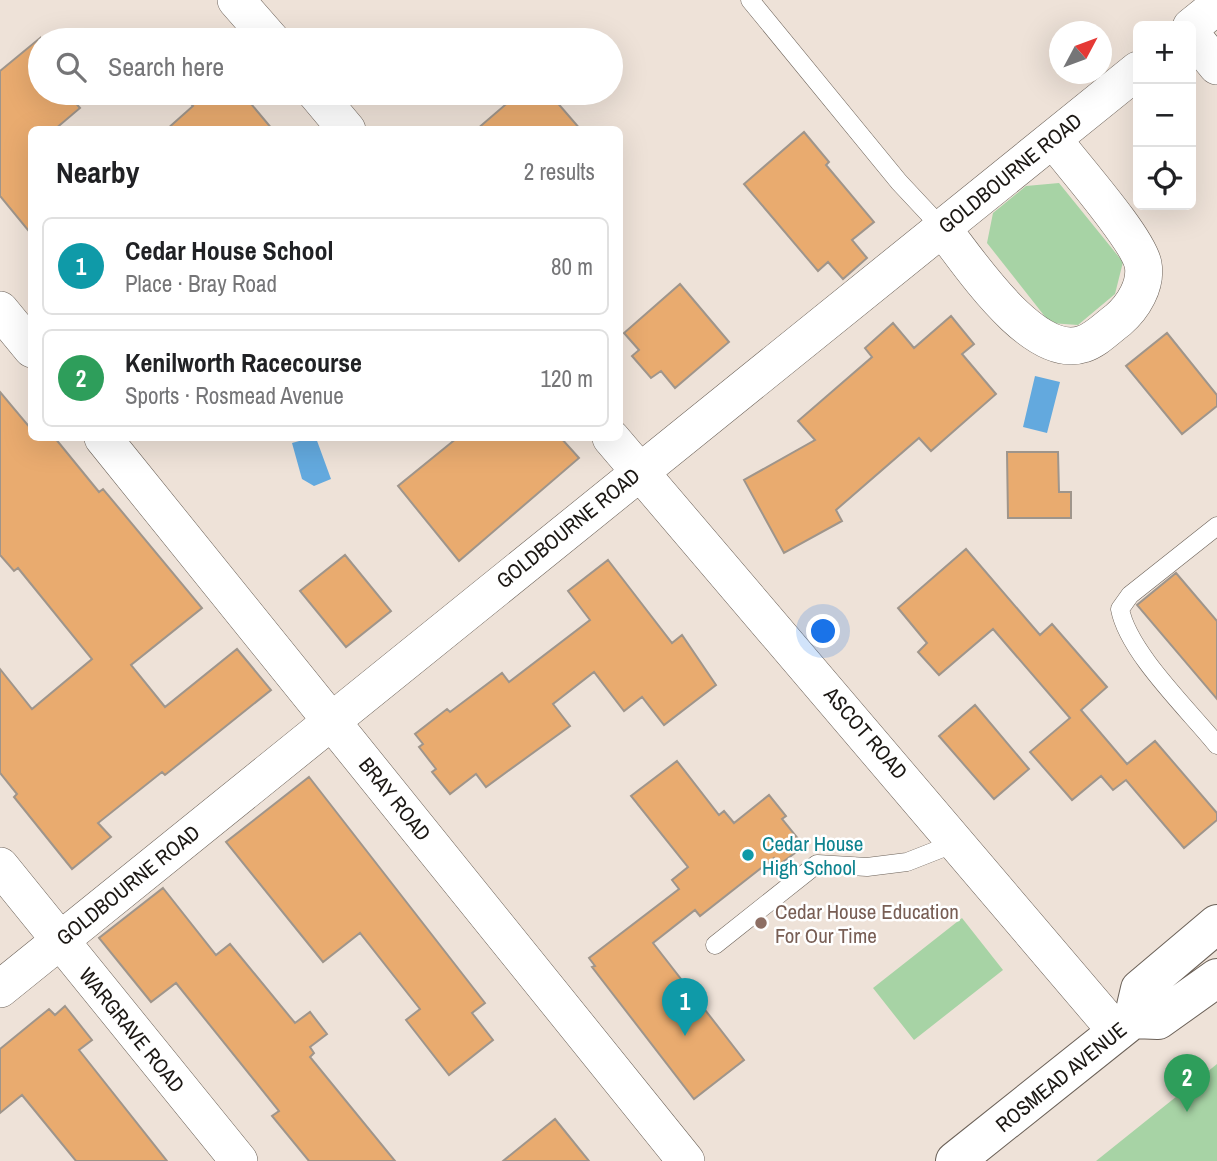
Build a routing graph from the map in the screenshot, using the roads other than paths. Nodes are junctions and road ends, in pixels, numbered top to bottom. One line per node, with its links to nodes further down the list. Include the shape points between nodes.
1 (236, 0): 5 (street)
2 (750, 0): 12 (lane)
3 (1217, 6): 4 (street)
4 (1196, 23)
5 (260, 28)
6 (1196, 40): 7 (street)
7 (1217, 66)
8 (1133, 74): 11 (street, GOLDBOURNE ROAD)
9 (326, 105): 10 (street)
10 (344, 126)
11 (1053, 139): 12 (street, GOLDBOURNE ROAD); 12 (street, via 1134,244 1143,264 1138,296 1127,312 1096,337 1081,345 1041,339 1017,319)
12 (942, 228): 17 (street, GOLDBOURNE ROAD)
13 (0, 310): 14 (street)
14 (28, 344)
15 (105, 441): 19 (street, BRAY ROAD)
16 (614, 441): 17 (street, ASCOT ROAD)
17 (639, 470): 19 (street, GOLDBOURNE ROAD); 21 (street, ASCOT ROAD)
18 (1217, 526): 20 (lane, via 1119,608 1133,643)
19 (330, 721): 24 (street, GOLDBOURNE ROAD); 30 (street, BRAY ROAD)
20 (1217, 745)
21 (958, 842): 25 (lane, via 907,862 867,867 817,864); 28 (street, ASCOT ROAD)
22 (0, 866): 24 (street, WARGRAVE ROAD)
23 (1217, 924): 28 (main road, ROSMEAD AVENUE, via 1140,989)
24 (60, 940): 27 (street, GOLDBOURNE ROAD); 29 (street, WARGRAVE ROAD)
25 (715, 945)
26 (1217, 978): 28 (main road, ROSMEAD AVENUE, via 1158,1020)
27 (0, 989)
28 (1125, 1025): 31 (main road, ROSMEAD AVENUE)
29 (239, 1161)
30 (686, 1161)
31 (956, 1161)

